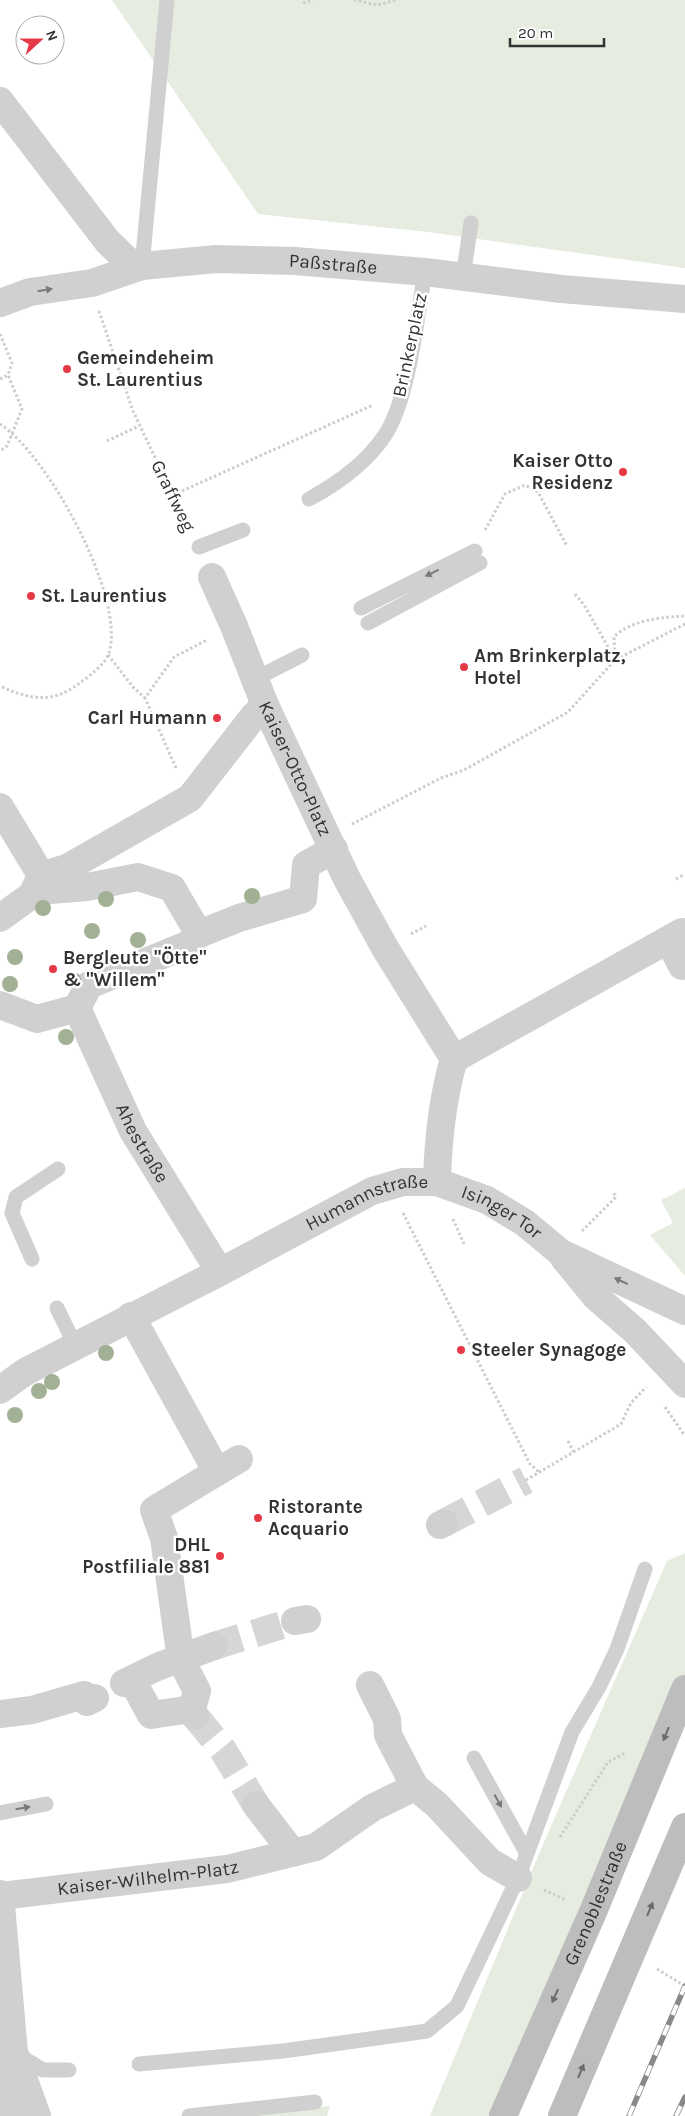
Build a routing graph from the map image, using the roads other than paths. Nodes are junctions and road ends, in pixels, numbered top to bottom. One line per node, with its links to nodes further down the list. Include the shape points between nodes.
1 (167, 0): 4 (lane)
2 (0, 101): 4 (street, via 108,242 128,261)
3 (471, 224): 6 (lane)
4 (142, 266): 5 (street, Paßstraße, via 216,259 295,261); 7 (street, Paßstraße, one-way to 4, via 30,292 92,283)
5 (425, 272): 6 (street, Paßstraße); 9 (lane, Brinkerplatz, via 403,392 386,435 361,463)
6 (462, 277): 8 (street, Paßstraße)
7 (0, 303)
8 (680, 304)
9 (309, 499)
10 (243, 530): 11 (lane)
11 (199, 547)
12 (212, 577): 16 (street)
13 (361, 608): 14 (lane, one-way to 13, via 478,557)
14 (368, 623)
15 (302, 655): 16 (lane)
16 (255, 679): 17 (street)
17 (265, 705): 19 (street, Kaiser-Otto-Platz); 20 (street, Kaiser-Otto-Platz, via 252,717 190,798 67,868)
18 (0, 807): 20 (street)
19 (334, 849): 22 (street, Kaiser-Otto-Platz, via 306,865 303,899); 26 (street, Kaiser-Otto-Platz, via 385,948)
20 (41, 876): 21 (street, via 32,895); 22 (street, via 50,890 138,877 172,888)
21 (0, 918)
22 (199, 934): 25 (street, Kaiser-Otto-Platz, via 187,944 89,985)
23 (682, 966): 26 (street, via 676,937)
24 (0, 1005): 25 (street, via 37,1019)
25 (77, 1008): 31 (street, Ahestraße, via 133,1131)
26 (454, 1059): 28 (street, Humannstraße, via 444,1091 438,1134)
27 (58, 1169): 30 (lane, via 16,1197 12,1213)
28 (437, 1182): 29 (street, Isinger Tor, via 486,1200 525,1223); 31 (street, Humannstraße, via 403,1182 372,1191)
29 (561, 1253): 32 (street, Isinger Tor, one-way to 29); 36 (street, Isinger Tor, via 596,1297)
30 (32, 1259)
31 (220, 1272): 34 (street, Humannstraße)
32 (678, 1305)
33 (57, 1308): 35 (lane)
34 (131, 1316): 35 (street, Humannstraße); 40 (street, via 228,1466 154,1510 164,1538)
35 (75, 1345): 37 (street, Humannstraße, via 25,1372)
36 (679, 1368)
37 (0, 1390)
38 (646, 1569): 52 (lane, via 599,1687 572,1732)
39 (214, 1646): 40 (street)
40 (180, 1660): 40 (street, via 197,1691 194,1713 151,1715 128,1681)
41 (370, 1685): 46 (street, via 387,1719 388,1735)
42 (685, 1689): 61 (main road, Grenoblestraße, one-way to 61)
43 (95, 1698): 44 (street, via 87,1702 84,1695 32,1710)
44 (0, 1714)
45 (474, 1758): 52 (lane, one-way to 52)
46 (415, 1787): 51 (street, Kaiser-Wilhelm-Platz, via 372,1808 316,1847); 52 (street, via 437,1805 490,1862)
47 (46, 1804): 49 (lane, one-way to 47)
48 (256, 1805): 51 (street)
49 (0, 1813)
50 (685, 1827): 62 (main road, one-way to 50)
51 (293, 1853): 53 (street, Kaiser-Wilhelm-Platz, via 227,1869)
52 (529, 1874): 54 (lane, via 457,2006 428,2031 283,2051)
53 (0, 1895): 55 (street)
54 (139, 2064)
55 (6, 2065): 56 (lane); 58 (street); 59 (street)
56 (69, 2070)
57 (316, 2102): 60 (lane)
58 (9, 2116)
59 (37, 2116)
60 (190, 2116)
61 (503, 2116)
62 (562, 2116)

